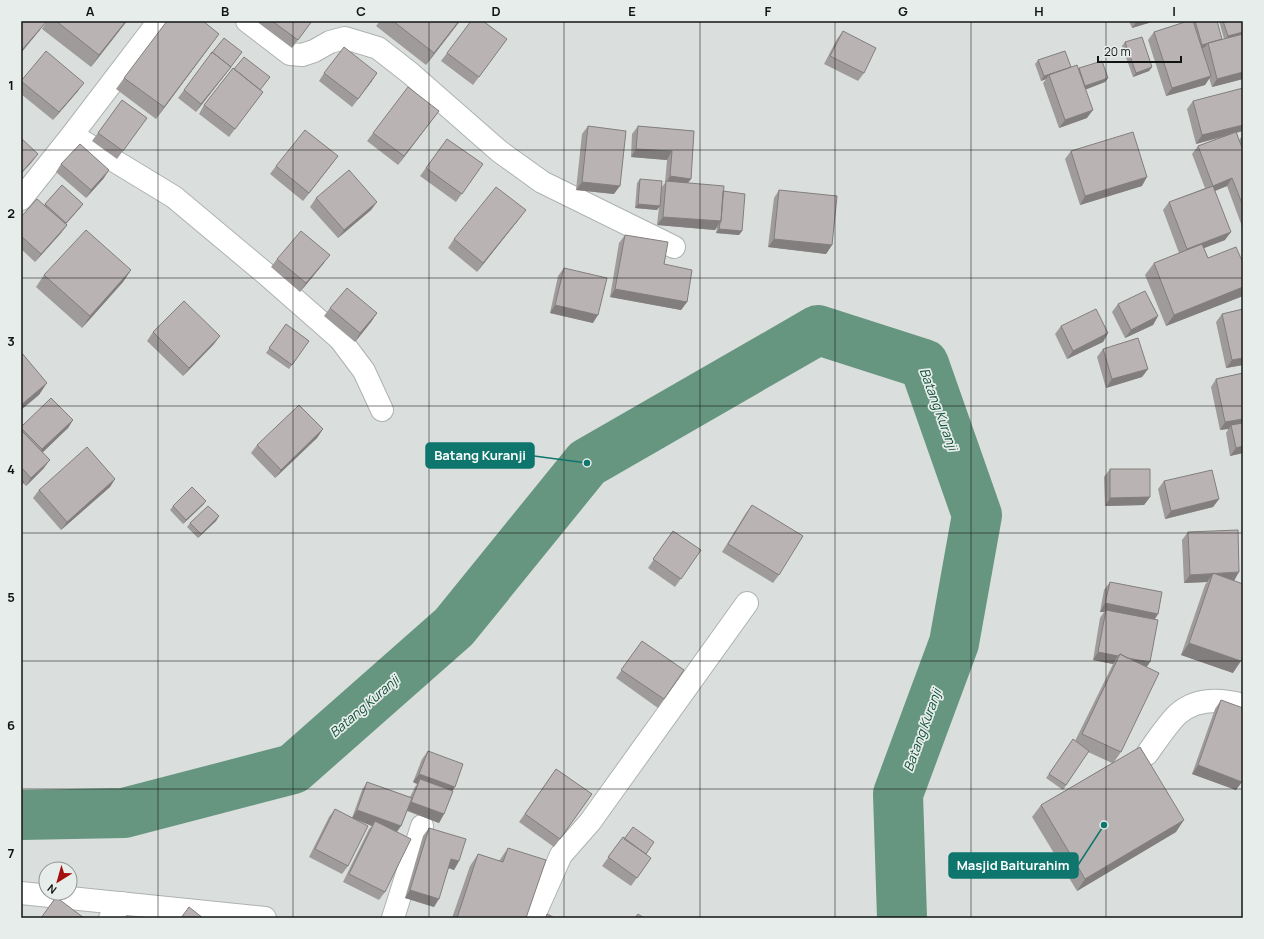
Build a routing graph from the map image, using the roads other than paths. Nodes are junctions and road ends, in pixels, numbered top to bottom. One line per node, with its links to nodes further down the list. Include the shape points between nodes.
1 (159, 21): 3 (street)
2 (246, 21): 5 (street, via 290,54 302,55 345,38 378,48 499,151 542,182)
3 (72, 135): 4 (street); 6 (street, via 174,197 340,339 364,371)
4 (21, 199)
5 (674, 247)
6 (382, 410)
7 (747, 603): 15 (street, via 590,822 561,855)
8 (1243, 705): 9 (street, via 1216,700 1193,704 1177,715)
9 (1146, 754)
10 (422, 826): 14 (street)
11 (21, 893): 12 (street)
12 (116, 911): 13 (street)
13 (265, 918)
14 (392, 918)
15 (532, 918)

